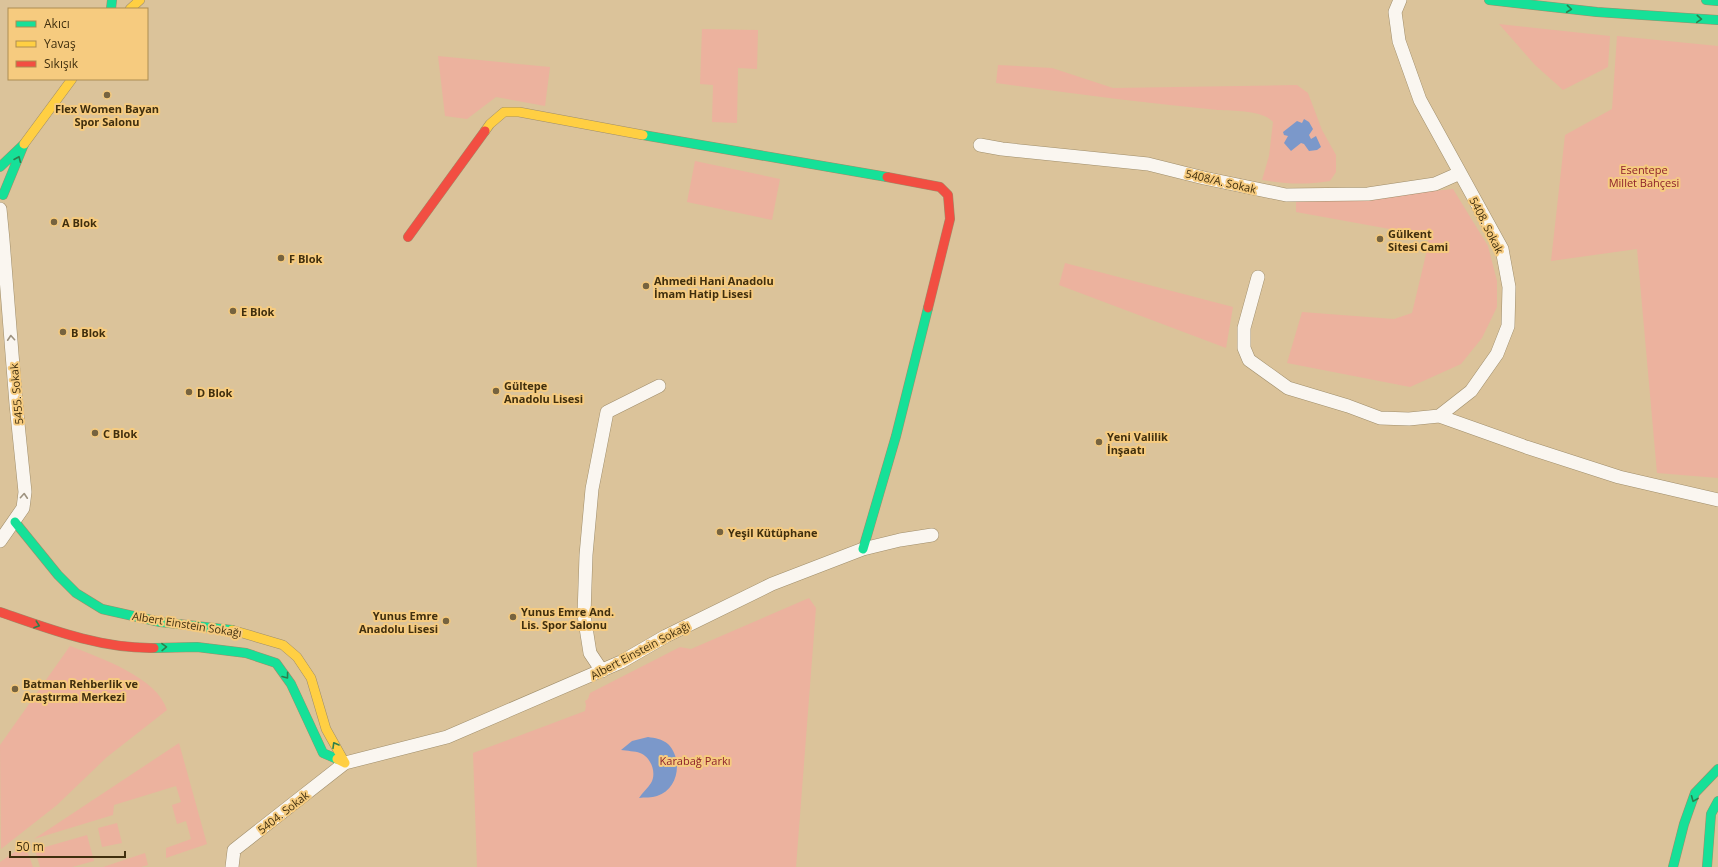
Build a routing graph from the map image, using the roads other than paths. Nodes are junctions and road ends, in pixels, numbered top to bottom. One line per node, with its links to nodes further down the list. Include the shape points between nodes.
1 (132, 0): 7 (main road)
2 (140, 0): 8 (main road)
3 (1400, 0): 14 (street, 5408. Sokak, via 1395,12 1399,41 1420,100)
4 (1489, 0): 9 (main road, one-way to 9, via 1597,12)
5 (1706, 0): 6 (main road)
6 (1718, 1)
7 (126, 8)
8 (131, 8)
9 (1718, 20)
10 (71, 80): 11 (main road)
11 (24, 144): 13 (main road); 15 (main road, one-way to 11)
12 (980, 145): 14 (street, 5408/A. Sokak, via 1148,164 1286,195 1368,194 1435,184)
13 (0, 168)
14 (1460, 173): 21 (street, 5408. Sokak, via 1502,249 1509,287 1508,326 1497,354 1471,391)
15 (1, 192): 16 (main road, via 3,202)
16 (0, 210): 18 (street, 5455. Sokak)
17 (408, 237): 26 (main road, via 490,124 504,112 519,112 940,187 948,195 950,219 896,436)
18 (2, 238): 23 (street, 5455. Sokak, one-way to 18, via 23,508 25,492)
19 (1258, 277): 21 (street, via 1244,328 1244,348 1249,360 1288,388 1380,418)
20 (659, 386): 28 (street, via 607,412 592,489 584,615 590,654)
21 (1439, 416): 22 (street, via 1618,477)
22 (1718, 500)
23 (15, 522): 25 (street, 5455. Sokak); 29 (main road, Albert Einstein Sokağı, one-way to 23, via 326,729 311,678 297,657 284,645 238,631 160,622 102,609 76,593)
24 (932, 535): 26 (street, Albert Einstein Sokağı)
25 (0, 541)
26 (863, 549): 28 (street, Albert Einstein Sokağı, via 772,584 666,636)
27 (0, 612): 29 (main road, Albert Einstein Sokağı, one-way to 29, via 64,634 135,648 197,647 246,653 276,663 291,684 323,753)
28 (602, 671): 29 (street, Albert Einstein Sokağı, via 447,737)
29 (346, 763): 32 (street, 5404. Sokak, via 234,850)
30 (1718, 769): 33 (main road, one-way to 33, via 1695,794)
31 (1718, 801): 34 (main road, via 1711,814)
32 (232, 867)
33 (1673, 867)
34 (1707, 867)

